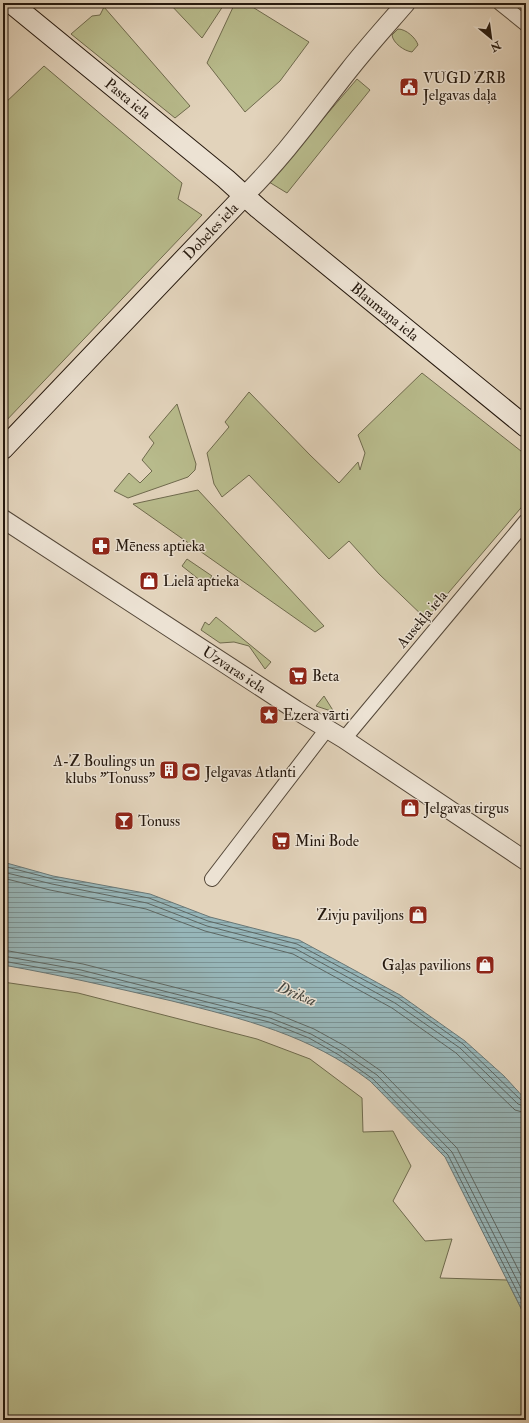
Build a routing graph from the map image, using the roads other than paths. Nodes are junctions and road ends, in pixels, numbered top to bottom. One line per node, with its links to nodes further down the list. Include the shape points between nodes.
1 (11, 3): 5 (main road, Pasta iela)
2 (406, 3): 5 (street, Dobeles iela, via 350,69 294,142)
3 (500, 3): 4 (street)
4 (526, 24)
5 (244, 196): 6 (main road, Blaumaņa iela); 7 (main road, Dobeles iela)
6 (526, 426)
7 (3, 449)
8 (3, 519): 10 (street, Uzvaras iela)
9 (526, 521): 11 (street, Ausekļa iela)
10 (327, 729): 11 (street, Uzvaras iela); 13 (street)
11 (344, 738): 12 (street, Uzvaras iela)
12 (526, 860)
13 (212, 879)

